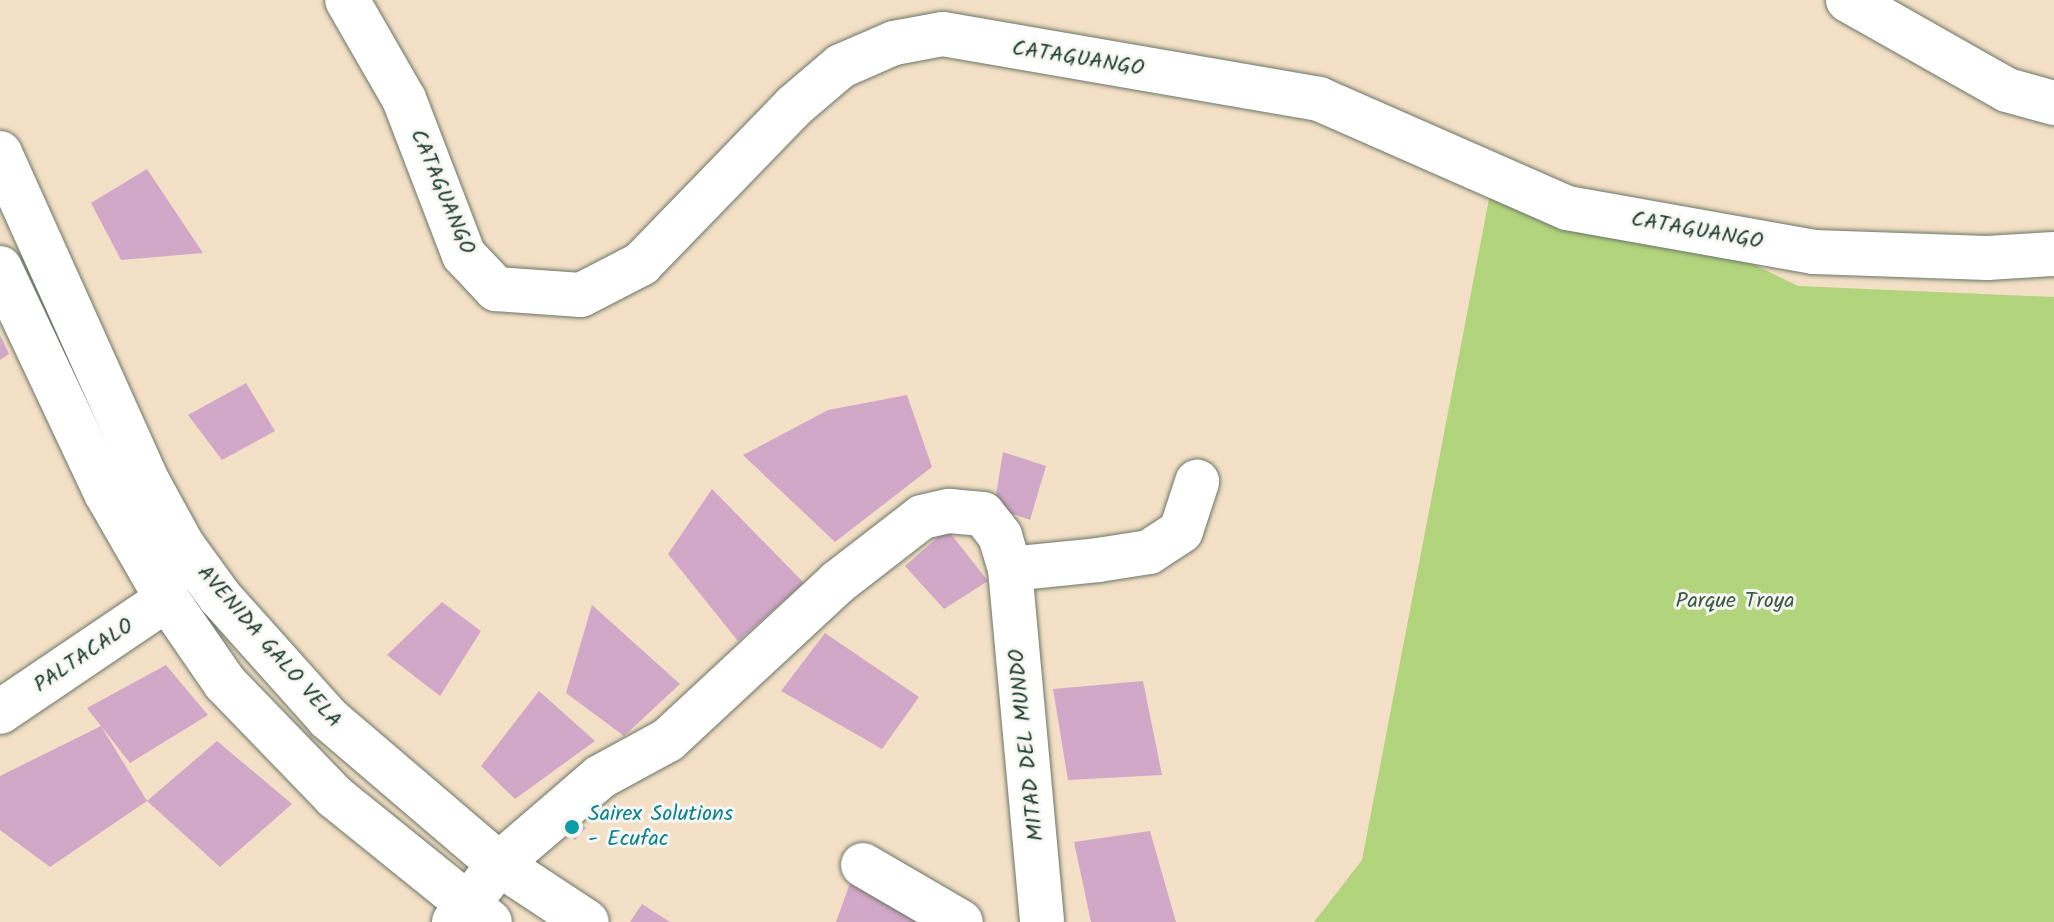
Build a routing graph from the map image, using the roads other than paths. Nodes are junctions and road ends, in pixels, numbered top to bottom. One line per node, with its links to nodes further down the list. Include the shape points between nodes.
1 (347, 0): 5 (street, CATAGUANGO, via 404,99 464,255 496,289 581,295 641,264 794,106 841,66 894,43 943,34 1319,99 1567,208 1814,252 1987,258)
2 (1848, 0): 3 (street, via 2007,90)
3 (2054, 103)
4 (0, 153): 11 (street, AVENIDA GALO VELA, via 94,369 183,546 220,597 328,718)
5 (2054, 254)
6 (0, 268): 9 (street, AVENIDA GALO VELA, via 106,493)
7 (1197, 482): 8 (street, via 1181,531 1149,552)
8 (1010, 569): 11 (street, MITAD DEL MUNDO, via 1000,536 983,514 949,511 922,517 838,582 668,740 600,777); 16 (street, MITAD DEL MUNDO)
9 (167, 599): 10 (street, PALTACALO); 13 (street, AVENIDA GALO VELA, via 225,683 335,797)
10 (0, 712)
11 (499, 864): 13 (street); 14 (street, AVENIDA GALO VELA)
12 (863, 865): 15 (street)
13 (470, 917)
14 (587, 922)
15 (961, 922)
16 (1042, 922)

